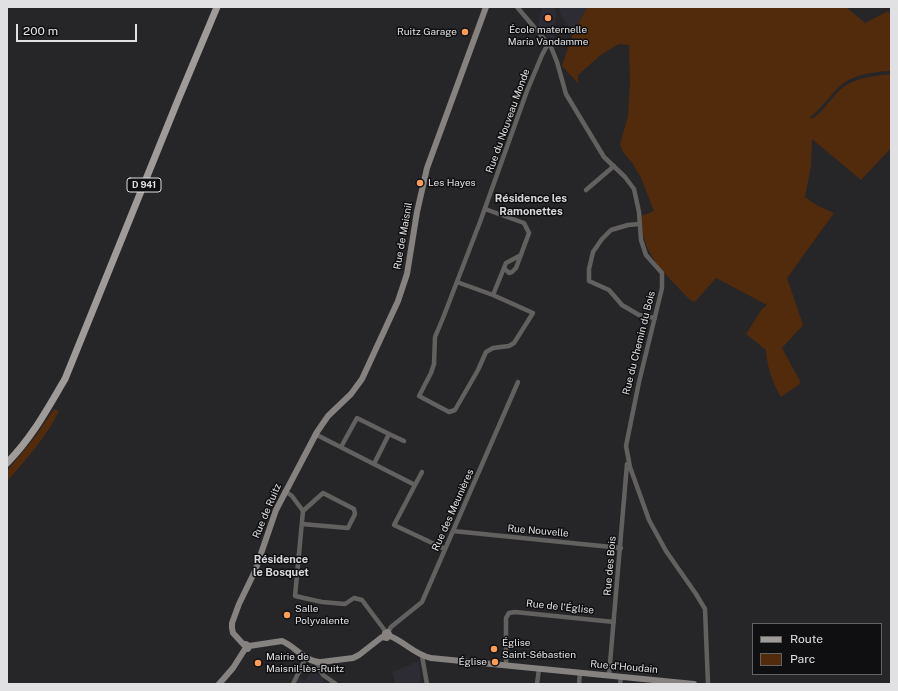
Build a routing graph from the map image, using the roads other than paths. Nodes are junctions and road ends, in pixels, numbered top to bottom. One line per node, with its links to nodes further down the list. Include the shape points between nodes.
1 (217, 7): 21 (main road, D 941, via 65,379 44,417 24,445)
2 (486, 7): 15 (street, Rue de Maisnil, via 427,168 407,274 398,301 362,379)
3 (517, 7): 4 (street, Rue du Chemin du Bois)
4 (548, 44): 5 (street, Rue du Chemin du Bois, via 557,62 566,94 604,157); 7 (street, Rue du Nouveau Monde, via 530,84)
5 (614, 166): 6 (street); 8 (street, Rue du Chemin du Bois, via 634,189)
6 (586, 190)
7 (485, 209): 9 (street, via 524,223 529,233); 11 (street, Rue du Nouveau Monde)
8 (639, 224): 13 (street, Rue du Chemin du Bois, via 646,255 662,273 662,288); 13 (street, via 611,230 602,239 593,252 589,281 609,290 622,305 639,315)
9 (521, 255): 10 (street, via 506,263); 10 (street, via 512,272)
10 (504, 268): 12 (street)
11 (457, 282): 12 (street); 12 (street, Rue du Nouveau Monde, via 434,337 434,364 419,396 449,412 455,410 486,352 514,343 533,313)
12 (493, 295)
13 (655, 318): 20 (street, Rue du Chemin du Bois, via 627,436)
14 (518, 382): 28 (street, Rue des Meunières)
15 (351, 394): 16 (street, Rue de Ruitz, via 328,416)
16 (315, 434): 19 (street); 25 (street, Rue de Ruitz)
17 (389, 434): 18 (street); 19 (street, via 357,418); 22 (street)
18 (404, 441)
19 (341, 448): 22 (street)
20 (628, 458): 29 (street, Rue des Bois); 51 (street, Rue du Chemin du Bois, via 644,509 654,530 705,609)
21 (7, 462)
22 (374, 464): 24 (street)
23 (422, 472): 24 (street)
24 (415, 485): 30 (street, via 394,525)
25 (285, 491): 26 (street); 33 (street, Rue de Ruitz, via 232,623 233,633)
26 (303, 511): 27 (street); 27 (street, via 323,492 354,509 355,514 348,528)
27 (302, 524): 32 (street, via 295,596 344,604 354,598 362,600)
28 (453, 532): 29 (street, Rue Nouvelle); 30 (street, Rue des Meunières)
29 (621, 548): 31 (street, Rue des Bois)
30 (445, 550): 32 (street, Rue des Meunières, via 422,602)
31 (614, 622): 37 (street, Rue de l'Église, via 509,613 506,618); 40 (street, Rue des Bois)
32 (387, 634): 34 (street, Rue d'Houdain); 36 (street, via 353,658)
33 (246, 647): 35 (street, via 282,641); 43 (street)
34 (422, 656): 37 (street, Rue d'Houdain); 46 (street)
35 (306, 657): 36 (street); 44 (street)
36 (317, 663): 45 (street, via 323,675)
37 (506, 665): 38 (street, Rue d'Houdain)
38 (539, 669): 39 (street, Rue d'Houdain); 47 (street)
39 (580, 673): 40 (street, Rue d'Houdain); 48 (street)
40 (609, 675): 41 (street, Rue d'Houdain)
41 (621, 676): 42 (street, Rue d'Houdain); 49 (street)
42 (662, 682): 50 (street, Rue d'Houdain)
43 (219, 684)
44 (293, 684)
45 (336, 684)
46 (427, 684)
47 (537, 684)
48 (579, 684)
49 (620, 684)
50 (694, 684)
51 (708, 684)

